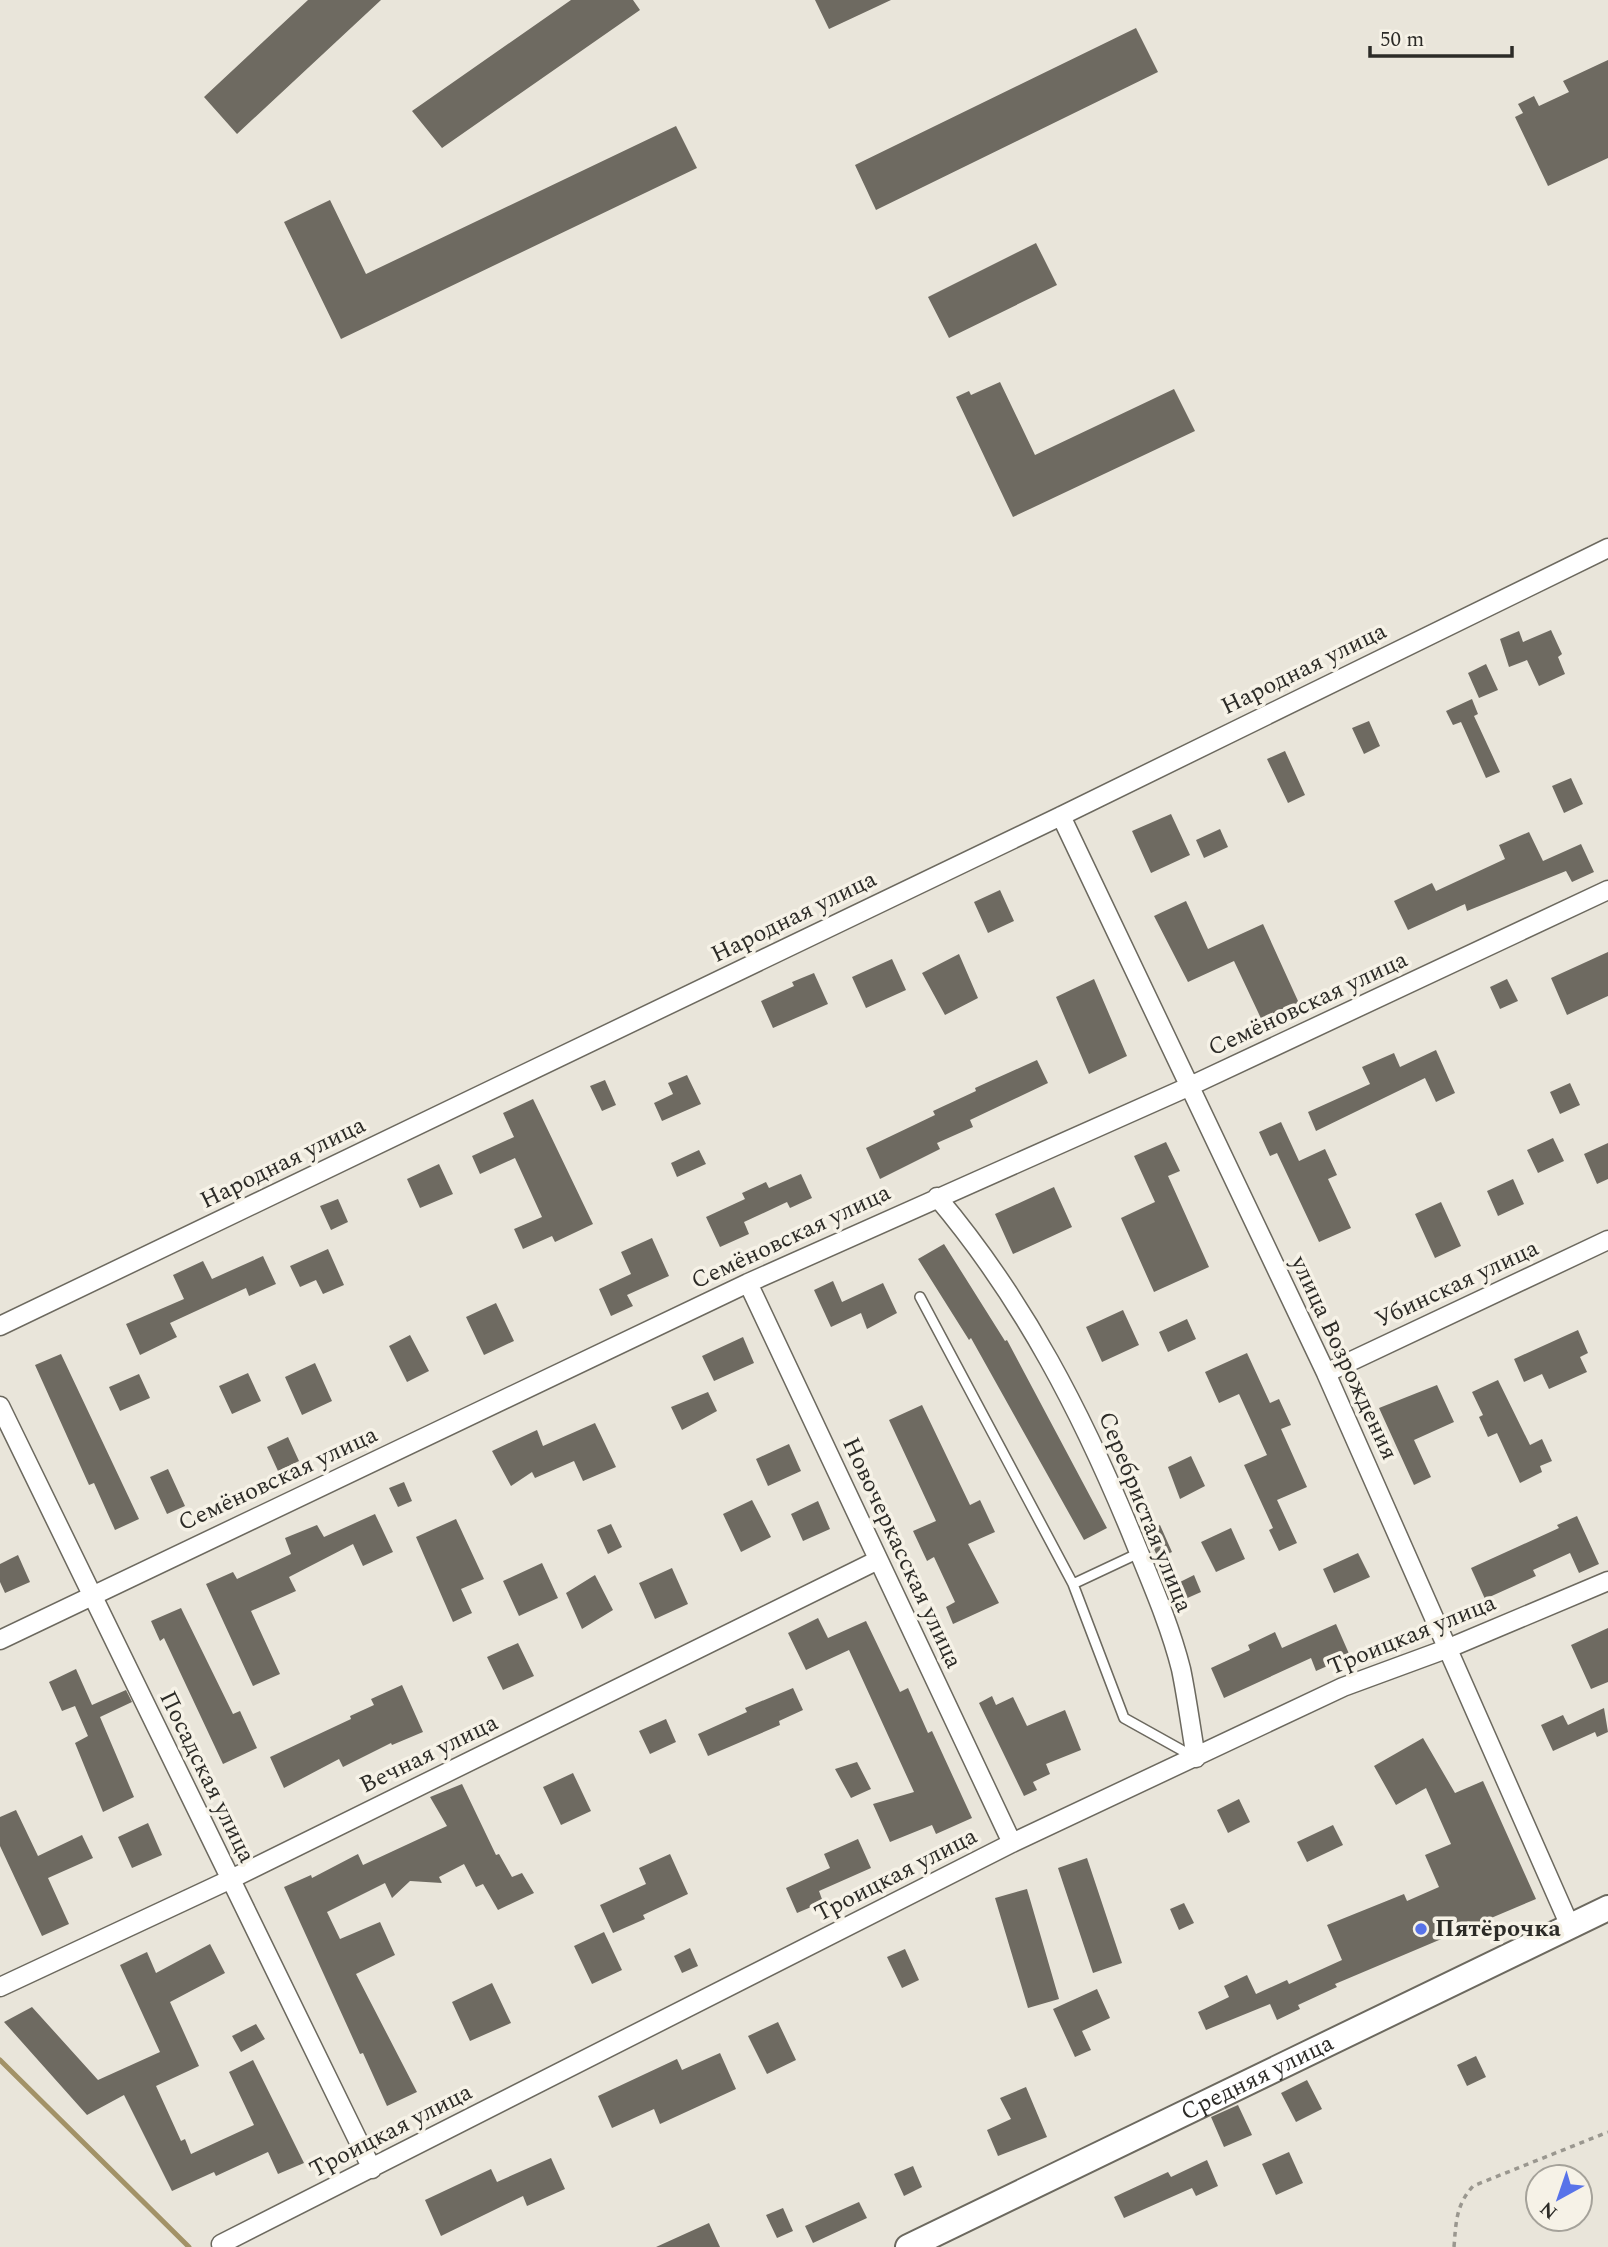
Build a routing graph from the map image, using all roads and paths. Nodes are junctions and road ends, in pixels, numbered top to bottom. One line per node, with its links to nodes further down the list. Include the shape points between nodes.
1 (1608, 548): 2 (street, Народная улица)
2 (1061, 816): 4 (street, улица Возрождения); 9 (street, Народная улица)
3 (1608, 890): 4 (street, Семёновская улица)
4 (1188, 1087): 5 (street, Семёновская улица); 10 (street, улица Возрождения)
5 (937, 1197): 7 (street, Семёновская улица); 12 (street, Серебристая улица, via 977,1244 1034,1331 1097,1448)
6 (1608, 1240): 10 (street, Убинская улица)
7 (748, 1283): 13 (street, Новочеркасская улица); 16 (street, Семёновская улица)
8 (920, 1297): 15 (lane)
9 (0, 1326)
10 (1326, 1373): 18 (street, улица Возрождения)
11 (0, 1406): 16 (street, Посадская улица)
12 (1139, 1553): 15 (lane); 19 (street, Серебристая улица, via 1180,1668)
13 (878, 1560): 20 (street, Новочеркасская улица); 21 (street, Вечная улица)
14 (1608, 1581): 18 (street, Троицкая улица)
15 (1073, 1584): 19 (lane, via 1124,1718)
16 (92, 1595): 17 (street, Семёновская улица); 21 (street, Посадская улица)
17 (0, 1640)
18 (1449, 1648): 19 (street, Троицкая улица, via 1343,1687); 23 (street, улица Возрождения)
19 (1196, 1758): 20 (street, Троицкая улица)
20 (1012, 1843): 26 (street, Троицкая улица)
21 (229, 1880): 24 (street, Вечная улица); 26 (street, Посадская улица)
22 (1608, 1908): 23 (street, Средняя улица)
23 (1570, 1926): 28 (street, Средняя улица)
24 (0, 1987)
25 (1608, 2132): 29 (path, via 1473,2186 1456,2212)
26 (372, 2169): 27 (street, Троицкая улица)
27 (221, 2244)
28 (908, 2247)
29 (1454, 2247)

